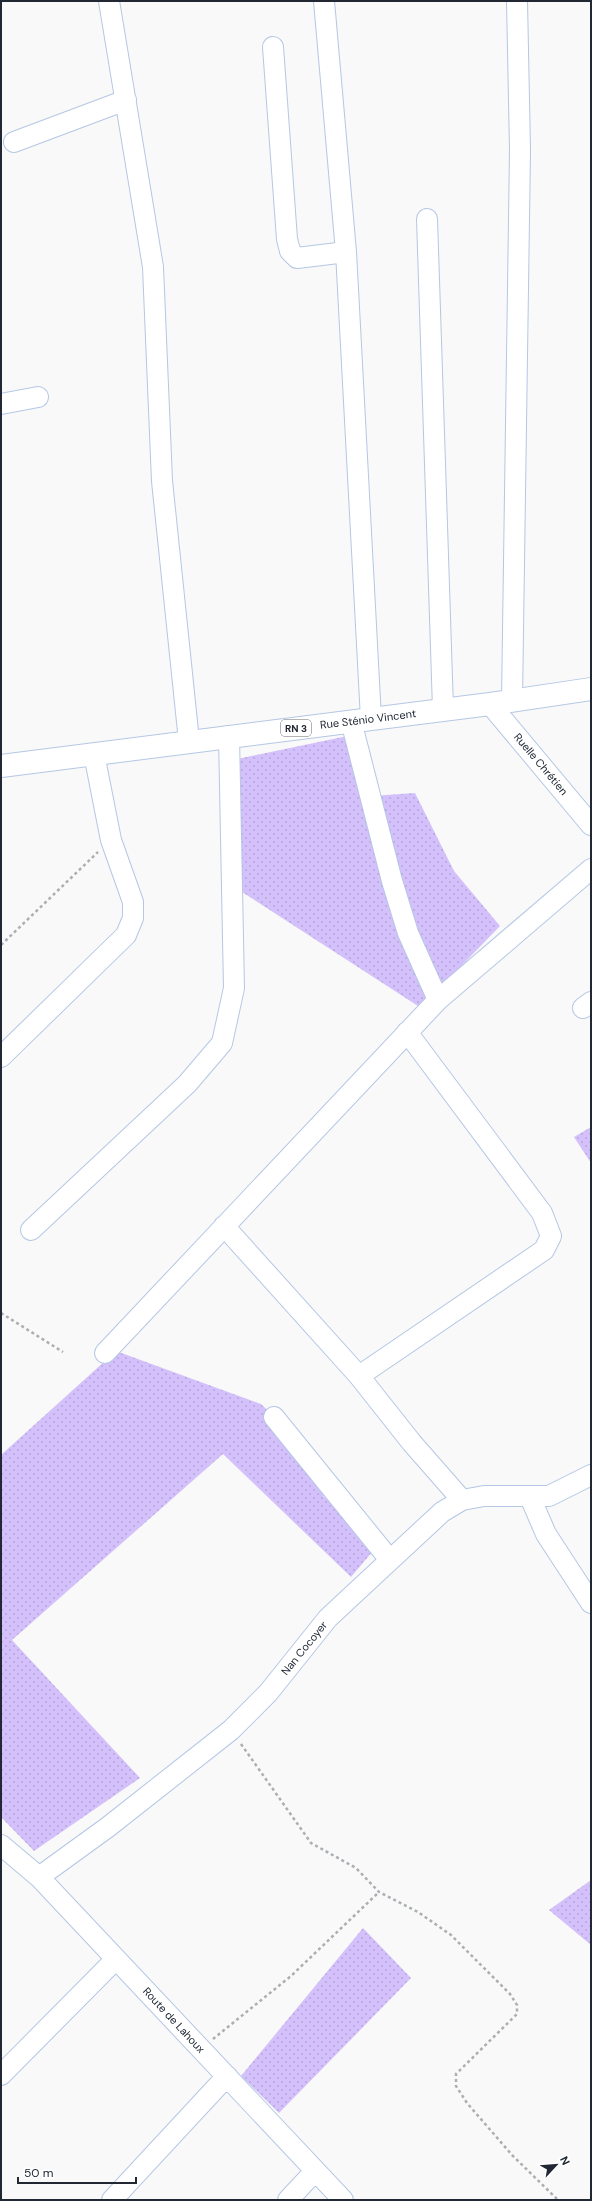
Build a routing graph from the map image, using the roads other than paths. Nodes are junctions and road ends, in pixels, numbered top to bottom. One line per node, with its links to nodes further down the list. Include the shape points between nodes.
1 (109, 1): 5 (street)
2 (324, 1): 8 (street)
3 (517, 1): 12 (street, via 520,150)
4 (274, 47): 8 (street, via 287,239 290,251 297,258)
5 (126, 100): 6 (street); 17 (street, via 152,267 162,481)
6 (14, 142)
7 (427, 219): 14 (street)
8 (346, 252): 15 (street)
9 (38, 397): 10 (street)
10 (1, 404)
11 (591, 689): 12 (main road, Rue Sténio Vincent / RN 3)
12 (512, 700): 13 (main road, Rue Sténio Vincent / RN 3)
13 (490, 704): 14 (main road, Rue Sténio Vincent / RN 3); 20 (street, Ruelle Chrétien)
14 (443, 710): 15 (main road, Rue Sténio Vincent / RN 3)
15 (361, 720): 16 (main road, Rue Sténio Vincent / RN 3); 22 (street, via 392,881 408,933)
16 (229, 736): 17 (main road, Rue Sténio Vincent / RN 3); 26 (street, via 234,988 222,1043 187,1084)
17 (190, 741): 18 (main road, Rue Sténio Vincent / RN 3)
18 (94, 754): 19 (main road, Rue Sténio Vincent / RN 3); 24 (street, via 111,840 133,902 133,918 126,935)
19 (1, 766)
20 (591, 825)
21 (591, 869): 22 (street)
22 (438, 1000): 23 (street)
23 (407, 1032): 25 (street); 28 (street, via 542,1213 551,1236 544,1250)
24 (1, 1057)
25 (224, 1226): 27 (street); 28 (street)
26 (31, 1230)
27 (105, 1353)
28 (359, 1376): 32 (street, via 412,1443)
29 (274, 1417): 33 (street)
30 (591, 1475): 31 (street, Nan Cocoyer, via 549,1496)
31 (530, 1497): 32 (street, Nan Cocoyer, via 507,1494); 34 (street, via 546,1534)
32 (462, 1500): 33 (street, Nan Cocoyer, via 442,1512)
33 (390, 1560): 36 (street, Nan Cocoyer, via 328,1618 268,1693 231,1730 108,1827)
34 (591, 1604)
35 (1, 1845): 36 (street, Route de Lahoux)
36 (39, 1877): 37 (street, Route de Lahoux)
37 (116, 1959): 38 (street); 39 (street, Route de Lahoux)
38 (1, 2075)
39 (227, 2076): 40 (street, Route de Lahoux); 41 (street)
40 (316, 2171): 42 (street); 43 (street, Route de Lahoux)
41 (112, 2200)
42 (288, 2200)
43 (343, 2200)

